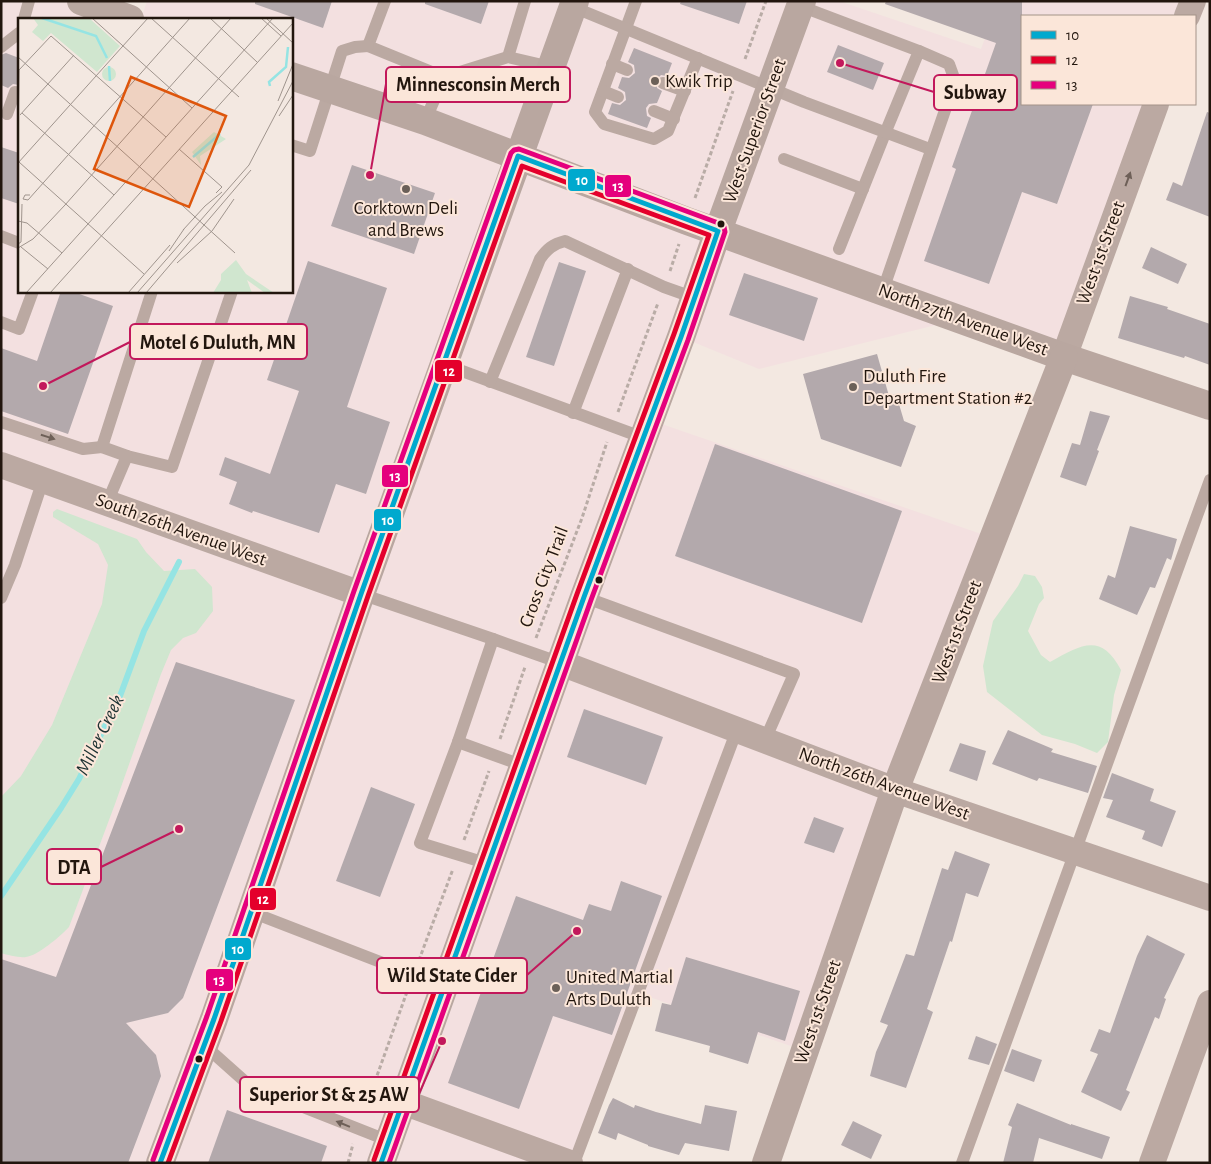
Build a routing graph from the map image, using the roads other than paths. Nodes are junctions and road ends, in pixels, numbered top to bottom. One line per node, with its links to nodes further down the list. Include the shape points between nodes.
1 (29, 1): 10 (lane)
2 (81, 1): 11 (street)
3 (385, 1): 14 (lane)
4 (526, 1): 17 (lane)
5 (636, 1): 12 (lane)
6 (1193, 1): 9 (street)
7 (574, 4): 12 (lane); 20 (street)
8 (801, 4): 16 (lane); 25 (street, West Superior Street)
9 (1187, 15)
10 (24, 18)
11 (127, 18)
12 (625, 29): 18 (lane); 19 (lane)
13 (18, 34): 15 (lane)
14 (368, 46): 23 (lane); 26 (lane, via 342,51)
15 (1, 47)
16 (919, 52): 36 (lane); 38 (lane, via 949,64 953,75 952,90)
17 (508, 57): 20 (lane); 23 (lane)
18 (698, 58): 25 (lane); 28 (lane)
19 (612, 64): 21 (lane); 27 (lane)
20 (551, 67): 39 (street)
21 (627, 70)
22 (292, 76): 26 (street, North 27th Avenue West)
23 (444, 77): 35 (lane)
24 (664, 83): 28 (lane)
25 (771, 87): 36 (lane); 42 (street, West Superior Street)
26 (331, 90): 35 (street, North 27th Avenue West); 37 (lane, via 310,151)
27 (603, 91): 30 (lane); 34 (lane, via 595,112 604,124 654,140 668,131)
28 (685, 91): 34 (lane)
29 (15, 92): 33 (lane)
30 (618, 97)
31 (1156, 105): 53 (street, West 1st Street, one-way to 31)
32 (654, 111): 34 (lane)
33 (9, 114)
34 (674, 119)
35 (425, 121): 39 (street, North 27th Avenue West)
36 (886, 131): 38 (lane); 41 (lane)
37 (292, 145)
38 (930, 149): 47 (lane)
39 (518, 156): 42 (street, North 27th Avenue West); 54 (street)
40 (784, 159): 41 (lane)
41 (863, 189): 45 (lane)
42 (718, 231): 47 (street, North 27th Avenue West); 51 (street, West Superior Street)
43 (1, 236): 44 (lane)
44 (18, 243)
45 (839, 249)
46 (628, 269): 51 (lane); 55 (lane, via 565,241 546,250); 57 (lane)
47 (883, 290): 53 (street, North 27th Avenue West)
48 (33, 292): 52 (lane, via 19,329)
49 (152, 292): 60 (lane)
50 (232, 292): 61 (lane, via 172,467)
51 (695, 298): 59 (street, West Superior Street)
52 (1, 322)
53 (1064, 356): 56 (street, North 27th Avenue West); 75 (street, West 1st Street)
54 (443, 364): 55 (lane); 66 (street)
55 (490, 382): 57 (lane)
56 (1210, 406)
57 (573, 413): 59 (lane)
58 (1, 422): 60 (lane, one-way to 60, via 83,449)
59 (644, 438): 67 (street, West Superior Street)
60 (102, 447): 61 (lane)
61 (127, 456): 65 (lane)
62 (1, 465): 63 (street, South 26th Avenue West)
63 (44, 480): 65 (street, South 26th Avenue West); 68 (lane)
64 (1210, 480): 76 (lane)
65 (107, 503): 66 (street, South 26th Avenue West)
66 (361, 594): 69 (lane); 79 (street)
67 (584, 597): 70 (street, West Superior Street); 72 (lane, via 794,674)
68 (1, 598)
69 (493, 639): 70 (lane); 73 (lane)
70 (561, 663): 71 (street, North 26th Avenue West); 74 (street, West Superior Street)
71 (738, 727): 72 (street, North 26th Avenue West); 87 (lane)
72 (765, 740): 75 (street, North 26th Avenue West)
73 (458, 742): 74 (lane); 77 (lane, via 420,843)
74 (524, 766): 77 (street, West Superior Street)
75 (896, 790): 76 (street, North 26th Avenue West); 88 (street, West 1st Street)
76 (1075, 852): 78 (street, North 26th Avenue West); 89 (lane)
77 (489, 864): 80 (street, West Superior Street)
78 (1210, 898)
79 (250, 912): 80 (lane); 82 (street)
80 (444, 987): 83 (street, West Superior Street)
81 (1210, 1003): 90 (street)
82 (204, 1045): 84 (lane, one-way to 82, via 358,1130 250,1086); 85 (street)
83 (403, 1102): 84 (street, West Superior Street); 86 (street)
84 (385, 1152)
85 (160, 1163)
86 (570, 1163)
87 (574, 1163)
88 (766, 1163)
89 (962, 1163)
90 (1152, 1163)

